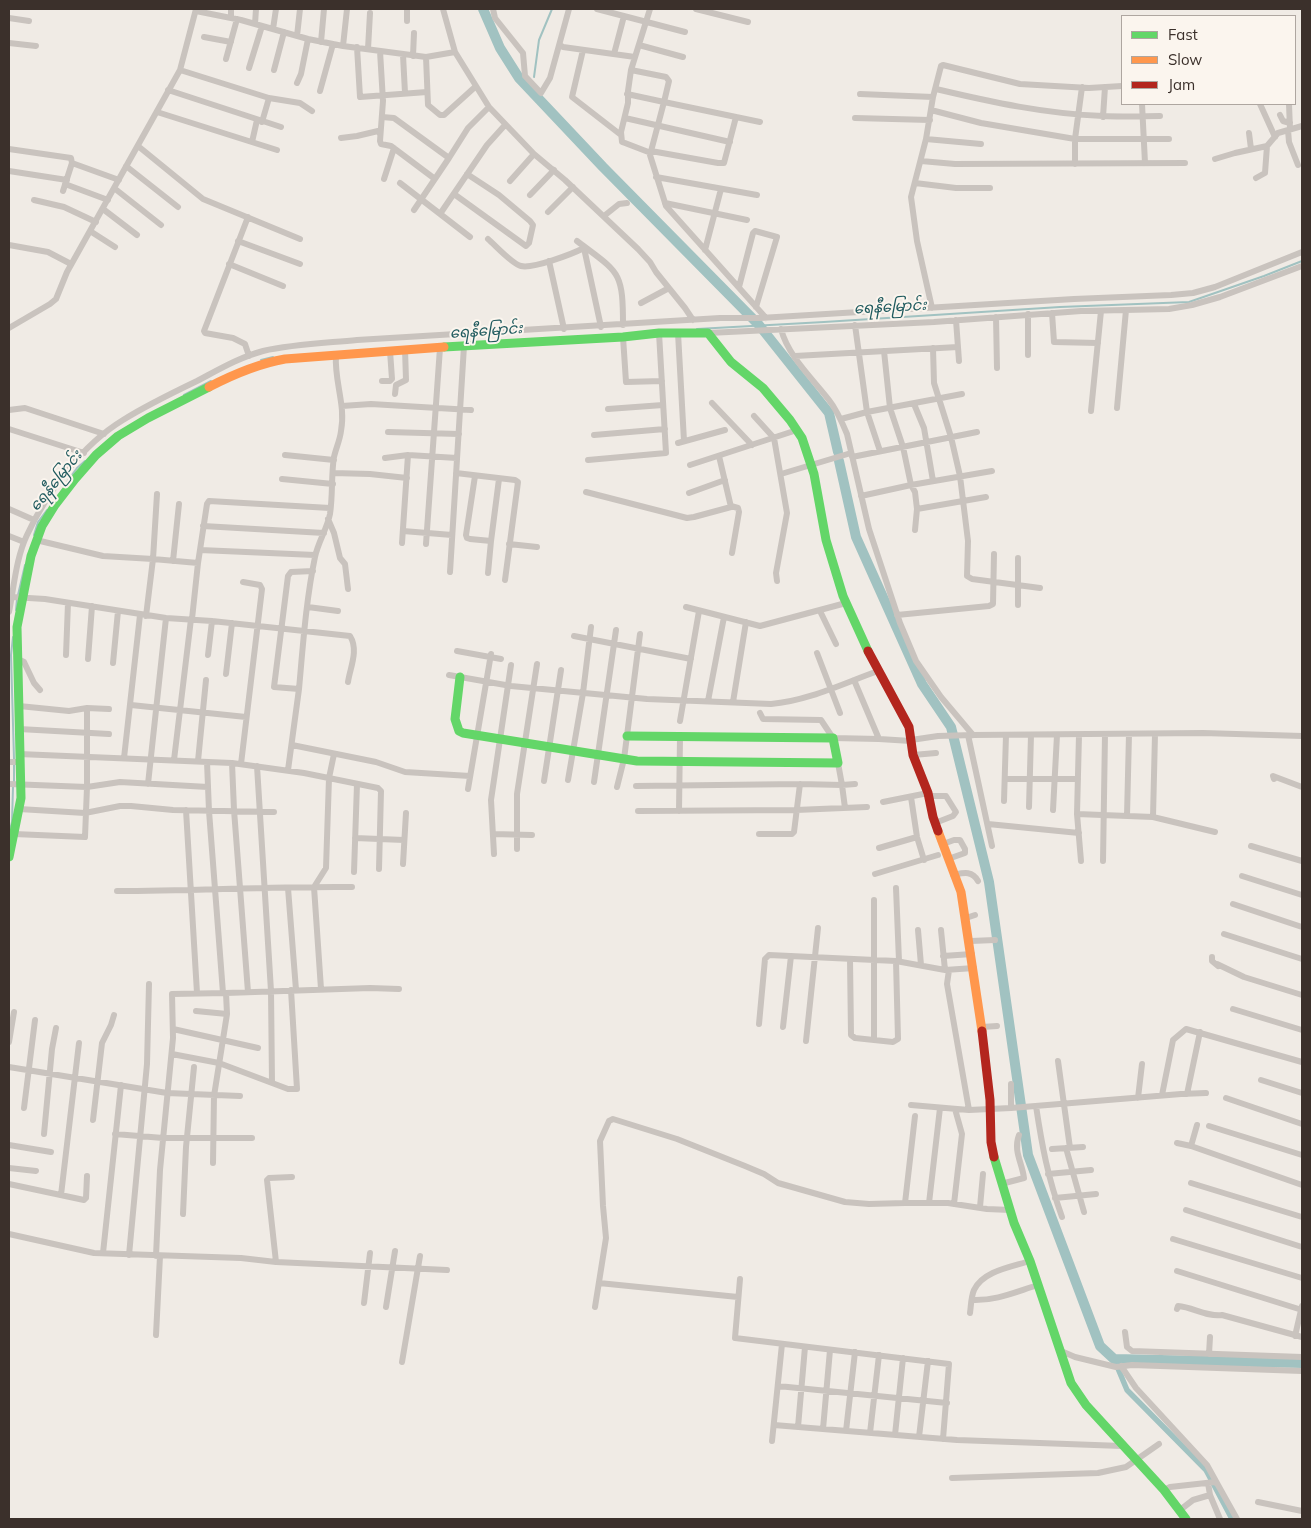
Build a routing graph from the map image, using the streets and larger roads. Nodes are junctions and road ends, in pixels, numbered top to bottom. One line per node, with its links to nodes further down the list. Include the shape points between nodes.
1 (231, 9): 18 (street)
2 (256, 9): 23 (street)
3 (276, 9): 24 (street)
4 (300, 9): 28 (street)
5 (324, 9): 32 (street)
6 (347, 9): 38 (street)
7 (407, 9): 20 (street)
8 (443, 9): 43 (street)
9 (493, 9): 35 (street, via 495,18 523,53 525,76 541,93 550,78)
10 (569, 9): 35 (street)
11 (597, 9): 16 (street)
12 (650, 9): 21 (street)
13 (696, 9): 22 (street)
14 (196, 10): 18 (street); 52 (street)
15 (370, 13): 40 (street)
16 (624, 16): 21 (street); 44 (street)
17 (9, 18): 19 (street)
18 (234, 18): 23 (street); 31 (street)
19 (29, 21)
20 (407, 21)
21 (646, 22): 26 (street); 36 (street)
22 (748, 22)
23 (258, 25): 24 (street); 51 (street)
24 (273, 29): 25 (street)
25 (284, 32): 28 (street); 53 (street)
26 (685, 32)
27 (414, 33): 46 (street)
28 (297, 36): 30 (street)
29 (204, 37): 31 (street)
30 (308, 40): 32 (street); 55 (street)
31 (231, 42): 50 (street)
32 (321, 42): 34 (street)
33 (9, 43): 37 (street)
34 (333, 44): 38 (street); 62 (street)
35 (560, 45): 41 (street)
36 (639, 45): 48 (street); 49 (street)
37 (36, 46)
38 (343, 46): 39 (street)
39 (357, 47): 40 (street); 69 (street, via 360,98)
40 (368, 49): 42 (street)
41 (583, 50): 44 (street); 97 (street, via 572,97)
42 (380, 51): 45 (street); 69 (street)
43 (455, 52): 47 (street); 57 (street)
44 (614, 54): 48 (street)
45 (403, 55): 46 (street); 64 (street)
46 (413, 56): 47 (street)
47 (426, 57): 63 (street)
48 (635, 57): 54 (street)
49 (683, 57)
50 (226, 58)
51 (249, 68)
52 (180, 70): 61 (street); 68 (street)
53 (274, 70)
54 (631, 70): 65 (street); 70 (street, via 668,78)
55 (297, 83)
56 (1121, 86): 58 (street)
57 (476, 87): 63 (street, via 442,116 428,106); 74 (street)
58 (1105, 87): 59 (street); 80 (street)
59 (1082, 88): 60 (street, via 1020,84 943,65 939,68); 78 (street)
60 (936, 89): 67 (street); 78 (street, via 1011,106)
61 (168, 90): 77 (street); 88 (street)
62 (320, 91)
63 (428, 92): 64 (street)
64 (405, 94): 69 (street)
65 (627, 94): 70 (street); 85 (street)
66 (860, 94): 67 (street)
67 (933, 97): 75 (street)
68 (269, 98): 76 (street, via 300,103); 88 (street)
69 (383, 100): 83 (street)
70 (664, 102): 84 (street); 91 (street)
71 (1142, 105): 81 (street)
72 (1260, 105): 98 (street)
73 (1290, 105): 94 (street)
74 (489, 107): 90 (street); 115 (street, via 468,128)
75 (931, 110): 87 (street); 101 (street, via 981,123)
76 (312, 111)
77 (157, 112): 104 (street); 107 (street)
78 (1077, 114): 80 (street); 101 (street)
79 (1280, 115): 94 (street)
80 (1103, 116): 81 (street)
81 (1143, 116): 82 (street); 103 (street)
82 (1160, 116)
83 (382, 117): 96 (street); 115 (street, via 394,118)
84 (736, 117): 89 (street); 105 (street)
85 (626, 118): 91 (street); 97 (street)
86 (855, 118): 87 (street)
87 (930, 120): 100 (street)
88 (260, 121): 93 (street); 104 (street)
89 (760, 122)
90 (506, 125): 114 (street); 126 (street)
91 (658, 126): 105 (street); 113 (street)
92 (1302, 126): 94 (street)
93 (280, 127)
94 (1289, 127): 98 (street); 122 (street, via 1289,142)
95 (1249, 133): 111 (street)
96 (380, 134): 99 (street, via 378,131); 109 (street, via 381,144)
97 (621, 135): 113 (street, via 622,142)
98 (1275, 137): 108 (street)
99 (341, 138)
100 (926, 139): 106 (street); 117 (street)
101 (1075, 139): 103 (street); 121 (street)
102 (1168, 139): 103 (street)
103 (1144, 140): 119 (street)
104 (252, 142): 112 (street)
105 (730, 142): 113 (street, via 726,160 721,163)
106 (981, 144)
107 (138, 146): 123 (street); 155 (street, via 203,199)
108 (1267, 146): 111 (street); 128 (street, via 1265,173)
109 (394, 148): 129 (street); 131 (street)
110 (9, 149): 118 (street, via 71,158)
111 (1251, 149): 116 (street)
112 (277, 150)
113 (651, 152): 127 (street)
114 (534, 154): 124 (street); 132 (street)
115 (449, 158): 129 (street)
116 (1215, 159)
117 (921, 161): 121 (street); 134 (street)
118 (72, 163): 130 (street); 135 (street)
119 (1145, 163): 120 (street); 121 (street)
120 (1185, 163)
121 (1075, 164)
122 (1298, 165)
123 (126, 166): 130 (street); 148 (street)
124 (554, 170): 137 (street); 141 (street)
125 (9, 172): 135 (street)
126 (467, 174): 140 (street); 140 (street, via 530,221 533,225 528,245)
127 (656, 177): 139 (street); 147 (street)
128 (1256, 178)
129 (435, 179): 143 (street)
130 (119, 180): 136 (street)
131 (384, 180)
132 (510, 181)
133 (400, 183): 143 (street)
134 (915, 183): 138 (street); 181 (street, via 911,197 913,218)
135 (65, 185): 145 (street)
136 (114, 188): 145 (street); 158 (street)
137 (573, 188): 151 (street); 154 (street)
138 (990, 188)
139 (720, 189): 142 (street); 152 (street)
140 (454, 194): 153 (street)
141 (530, 195)
142 (757, 195)
143 (421, 199): 150 (street); 153 (street)
144 (34, 200): 157 (street, via 64,207)
145 (108, 200): 149 (street)
146 (627, 203): 154 (street, via 619,204)
147 (665, 203): 152 (street); 169 (street)
148 (178, 207)
149 (103, 209): 157 (street); 160 (street)
150 (414, 210)
151 (548, 212)
152 (714, 213): 156 (street); 169 (street)
153 (440, 214): 161 (street)
154 (604, 216): 177 (street, via 650,262)
155 (248, 218): 162 (street); 164 (street)
156 (747, 220)
157 (96, 222): 159 (street)
158 (161, 225)
159 (90, 231): 167 (street); 172 (street)
160 (137, 235)
161 (470, 237)
162 (300, 239)
163 (488, 239): 171 (street, via 520,266)
164 (238, 241): 173 (street); 174 (street)
165 (577, 241): 168 (street)
166 (9, 245): 172 (street, via 48,252)
167 (114, 247)
168 (586, 249): 171 (street); 189 (street, via 617,274 623,294); 192 (street)
169 (705, 250): 178 (street)
170 (1302, 252): 181 (street, via 1215,287 1193,292)
171 (549, 261): 194 (street)
172 (71, 264): 193 (street, via 56,299)
173 (229, 264): 176 (street); 211 (street, via 204,331 245,344)
174 (300, 264)
175 (1302, 266): 183 (street, via 1192,306)
176 (283, 286)
177 (669, 288): 179 (street); 190 (street)
178 (739, 288): 180 (street); 180 (street, via 752,233 777,237)
179 (641, 303)
180 (756, 307): 187 (street)
181 (932, 308): 187 (street)
182 (1101, 310): 183 (street); 184 (street); 200 (street)
183 (1126, 310): 226 (street)
184 (1052, 313): 185 (street); 200 (street, via 1054,342)
185 (1028, 314): 186 (street); 210 (street)
186 (996, 316): 188 (street); 214 (street)
187 (763, 318): 190 (street)
188 (956, 320): 191 (street); 202 (street)
189 (623, 325): 190 (street); 192 (street)
190 (697, 325): 197 (street); 198 (street)
191 (855, 325): 195 (street); 208 (street)
192 (601, 326): 194 (street)
193 (9, 328)
194 (564, 329): 211 (street, via 325,343 276,348)
195 (781, 329): 198 (street); 212 (street)
196 (660, 333): 197 (street); 199 (street); 215 (street)
197 (678, 333): 238 (street, via 681,442)
198 (708, 333): 239 (street, via 731,362 763,388)
199 (623, 337): 201 (street); 215 (street, via 626,382)
200 (1098, 343): 231 (street)
201 (464, 346): 203 (street); 229 (street)
202 (958, 347): 204 (street); 213 (street)
203 (440, 348): 205 (street); 224 (street)
204 (932, 348): 207 (street); 219 (street, via 934,383)
205 (405, 349): 206 (street); 217 (street, via 406,380 396,385)
206 (390, 351): 209 (street); 216 (street, via 392,379)
207 (884, 351): 208 (street); 225 (street)
208 (859, 353): 212 (street); 232 (street)
209 (336, 355): 223 (street); 233 (street, via 268,362)
210 (1028, 355)
211 (250, 356): 233 (street)
212 (795, 356): 235 (street)
213 (959, 361)
214 (997, 368)
215 (662, 381): 221 (street)
216 (382, 382)
217 (395, 394)
218 (962, 394): 219 (street)
219 (940, 398): 222 (street); 246 (street)
220 (712, 403): 249 (street)
221 (663, 404): 227 (street); 237 (street)
222 (914, 404): 225 (street); 248 (street)
223 (342, 406): 224 (street, via 371,404); 260 (street, via 341,431)
224 (435, 408): 229 (street); 242 (street)
225 (890, 408): 232 (street); 250 (street)
226 (1117, 408)
227 (608, 409)
228 (9, 410): 243 (street, via 25,408)
229 (460, 410): 230 (street); 244 (street)
230 (471, 410)
231 (1091, 411)
232 (867, 412): 235 (street); 251 (street)
233 (144, 414): 243 (street, via 123,420); 297 (street, via 96,455 55,505)
234 (754, 416): 247 (street)
235 (841, 419): 255 (street)
236 (9, 429): 252 (street)
237 (665, 429): 245 (street); 261 (street, via 666,453)
238 (725, 430)
239 (797, 430): 247 (street); 263 (street)
240 (388, 432): 242 (street)
241 (977, 432): 246 (street)
242 (434, 433): 244 (street); 258 (street)
243 (104, 434): 252 (street)
244 (459, 434): 259 (street)
245 (594, 435)
246 (951, 437): 248 (street); 269 (street)
247 (774, 438): 249 (street); 267 (street)
248 (926, 443): 250 (street); 274 (street)
249 (752, 445): 256 (street)
250 (903, 447): 251 (street); 276 (street)
251 (880, 451): 255 (street)
252 (84, 453): 288 (street, via 54,487)
253 (285, 455): 260 (street)
254 (408, 455): 257 (street); 258 (street); 270 (street)
255 (851, 455): 263 (street); 280 (street)
256 (719, 456): 262 (street); 273 (street)
257 (386, 458)
258 (432, 458): 259 (street); 294 (street)
259 (457, 458): 266 (street)
260 (334, 460): 265 (street)
261 (588, 460)
262 (690, 465)
263 (811, 466): 267 (street); 326 (street, via 826,540)
264 (992, 471): 269 (street)
265 (333, 473): 270 (street); 275 (street)
266 (456, 473): 268 (street); 295 (street)
267 (781, 474): 318 (street, via 787,512)
268 (475, 476): 272 (street); 298 (street, via 466,537)
269 (960, 476): 274 (street); 282 (street)
270 (407, 478): 292 (street)
271 (282, 479): 275 (street)
272 (499, 479): 298 (street); 302 (street, via 518,482)
273 (725, 480): 278 (street); 284 (street)
274 (933, 481): 276 (street)
275 (333, 484): 285 (street)
276 (911, 485): 280 (street); 287 (street)
277 (586, 492): 284 (street, via 688,518)
278 (689, 493)
279 (157, 494): 309 (street)
280 (861, 496): 337 (street)
281 (986, 497): 282 (street)
282 (963, 500): 287 (street); 319 (street, via 968,541 967,576)
283 (179, 504): 310 (street)
284 (731, 506): 305 (street, via 738,508 739,512)
285 (330, 508): 289 (street); 290 (street, via 209,501)
286 (9, 509): 288 (street)
287 (918, 509): 291 (street)
288 (34, 520): 299 (street)
289 (328, 520): 293 (street); 323 (street, via 340,558 345,564)
290 (203, 526): 293 (street); 304 (street)
291 (915, 530)
292 (402, 531): 294 (street); 300 (street)
293 (324, 533): 307 (street)
294 (427, 533): 295 (street); 301 (street)
295 (452, 535): 315 (street)
296 (9, 536): 299 (street)
297 (36, 540): 309 (street, via 103,556); 324 (street)
298 (491, 541): 316 (street)
299 (24, 542): 313 (street)
300 (402, 543)
301 (426, 544)
302 (509, 544): 303 (street); 317 (street)
303 (537, 547)
304 (200, 550): 307 (street); 311 (street)
305 (732, 553)
306 (994, 554): 319 (street)
307 (315, 555): 314 (street)
308 (1018, 558): 321 (street)
309 (153, 559): 310 (street); 336 (street)
310 (173, 561): 311 (street)
311 (198, 563): 340 (street)
312 (9, 565): 313 (street)
313 (18, 567): 324 (street)
314 (313, 571): 329 (street); 346 (street, via 294,571 289,575)
315 (450, 572)
316 (488, 573)
317 (505, 580)
318 (777, 581)
319 (994, 581): 321 (street); 337 (street, via 993,604 989,606)
320 (243, 582): 344 (street, via 261,586)
321 (1018, 585): 322 (street); 327 (street)
322 (1040, 588)
323 (348, 589)
324 (18, 597): 325 (street); 335 (street); 360 (street)
325 (68, 603): 328 (street); 357 (street)
326 (846, 603): 334 (street); 368 (street)
327 (1018, 605)
328 (92, 606): 332 (street); 361 (street)
329 (308, 607): 331 (street); 348 (street)
330 (686, 607): 333 (street)
331 (338, 610)
332 (118, 611): 336 (street); 364 (street)
333 (699, 611): 338 (street); 363 (street)
334 (820, 611): 342 (street, via 760,626); 353 (street)
335 (9, 612)
336 (144, 615): 339 (street); 388 (street)
337 (897, 615): 406 (street, via 916,661)
338 (724, 617): 342 (street); 386 (street)
339 (166, 618): 340 (street); 390 (street)
340 (191, 620): 341 (street); 392 (street)
341 (212, 621): 343 (street); 358 (street)
342 (746, 622): 387 (street)
343 (232, 624): 344 (street); 369 (street)
344 (257, 626): 346 (street); 397 (street)
345 (591, 627): 351 (street)
346 (281, 628): 348 (street); 379 (street, via 274,687)
347 (616, 630): 352 (street)
348 (304, 631): 374 (street, via 350,636 354,662); 379 (street)
349 (640, 634): 354 (street)
350 (574, 636): 351 (street)
351 (589, 639): 352 (street); 382 (street)
352 (614, 644): 354 (street); 383 (street)
353 (836, 644)
354 (638, 649): 363 (street); 384 (street)
355 (457, 650): 359 (street)
356 (817, 654): 378 (street)
357 (66, 655)
358 (208, 655)
359 (491, 656): 362 (street); 375 (street)
360 (14, 659): 380 (street, via 24,662); 389 (street)
361 (88, 659)
362 (501, 659)
363 (691, 659): 385 (street)
364 (113, 663)
365 (537, 664): 377 (street)
366 (511, 665): 376 (street)
367 (561, 670): 381 (street)
368 (878, 671): 373 (street); 417 (street, via 910,727)
369 (226, 674)
370 (449, 675): 371 (street)
371 (460, 677): 375 (street); 405 (street, via 456,723 459,731)
372 (206, 680): 394 (street)
373 (854, 680): 378 (street); 416 (street)
374 (348, 682)
375 (486, 682): 376 (street); 405 (street)
376 (508, 686): 377 (street); 415 (street)
377 (533, 688): 381 (street); 418 (street)
378 (830, 688): 387 (street, via 782,703); 395 (street)
379 (299, 689): 419 (street)
380 (40, 690)
381 (558, 691): 382 (street); 420 (street)
382 (583, 693): 383 (street); 421 (street)
383 (607, 695): 384 (street); 424 (street)
384 (632, 698): 385 (street); 411 (street)
385 (684, 701): 386 (street); 398 (street)
386 (708, 701): 387 (street)
387 (733, 702)
388 (130, 705): 390 (street); 427 (street)
389 (19, 706): 391 (street, via 69,711); 399 (street)
390 (156, 707): 392 (street); 429 (street)
391 (87, 708): 393 (street); 400 (street)
392 (179, 709): 394 (street); 431 (street)
393 (109, 710)
394 (203, 713): 397 (street); 434 (street)
395 (840, 713)
396 (760, 714): 414 (street, via 763,719 821,720)
397 (246, 717): 438 (street)
398 (680, 721)
399 (19, 729): 400 (street); 428 (street)
400 (87, 733): 401 (street); 426 (street)
401 (109, 734)
402 (1104, 734): 403 (street); 410 (street); 485 (street)
403 (1129, 734): 404 (street); 486 (street)
404 (1155, 734): 412 (street); 487 (street)
405 (477, 735): 415 (street); 441 (street)
406 (971, 735): 407 (street); 417 (street); 489 (street)
407 (1006, 735): 408 (street); 443 (street)
408 (1031, 735): 409 (street); 444 (street)
409 (1057, 735): 410 (street); 445 (street)
410 (1079, 735): 446 (street)
411 (627, 736): 413 (street); 430 (street)
412 (1302, 736)
413 (680, 737): 414 (street); 432 (street)
414 (833, 738): 416 (street); 437 (street)
415 (501, 739): 418 (street); 493 (street, via 491,800)
416 (879, 739): 417 (street)
417 (911, 741): 425 (street)
418 (525, 742): 420 (street); 495 (street, via 517,794)
419 (292, 745): 423 (street); 440 (street)
420 (550, 746): 421 (street); 449 (street)
421 (573, 750): 424 (street); 448 (street)
422 (936, 753): 425 (street)
423 (334, 754): 441 (street, via 376,762 405,772); 442 (street)
424 (599, 755): 430 (street); 450 (street)
425 (913, 755): 465 (street)
426 (88, 757): 427 (street); 428 (street); 463 (street)
427 (124, 758): 429 (street)
428 (19, 759): 433 (street); 452 (street)
429 (151, 759): 431 (street); 453 (street)
430 (624, 759): 432 (street); 461 (street)
431 (174, 760): 434 (street)
432 (679, 761): 437 (street); 457 (street)
433 (9, 762)
434 (198, 762): 435 (street)
435 (207, 762): 436 (street); 460 (street)
436 (232, 763): 438 (street); 474 (street)
437 (838, 763): 458 (street)
438 (241, 764): 439 (street)
439 (258, 766): 440 (street); 478 (street)
440 (288, 770): 442 (street)
441 (470, 776): 464 (street)
442 (329, 778): 454 (street); 523 (street, via 326,868)
443 (1005, 779): 444 (street); 467 (street)
444 (1030, 779): 445 (street); 470 (street)
445 (1054, 779): 446 (street); 476 (street)
446 (1078, 779): 484 (street)
447 (1274, 779): 462 (street, via 1273,776)
448 (568, 780)
449 (544, 781)
450 (594, 782)
451 (9, 784): 452 (street)
452 (19, 784): 463 (street); 472 (street)
453 (148, 784): 460 (street); 463 (street, via 120,782)
454 (356, 784): 498 (street); 499 (street, via 381,791)
455 (800, 784): 457 (street); 458 (street); 475 (street)
456 (855, 784): 458 (street)
457 (679, 785): 459 (street); 480 (street)
458 (842, 785): 471 (street)
459 (636, 786)
460 (208, 787): 477 (street)
461 (617, 787)
462 (1302, 787)
463 (87, 788): 482 (street)
464 (468, 789)
465 (928, 795): 466 (street); 488 (street); 488 (street, via 946,796 956,812)
466 (911, 796): 468 (street); 497 (street)
467 (1004, 801)
468 (884, 802)
469 (867, 807): 471 (street)
470 (1029, 807)
471 (845, 808): 475 (street)
472 (19, 809): 482 (street); 492 (street)
473 (186, 810): 477 (street); 482 (street, via 120,806); 528 (street)
474 (234, 810): 477 (street); 478 (street); 521 (street)
475 (796, 810): 480 (street); 494 (street, via 792,834)
476 (1053, 810)
477 (209, 811): 527 (street)
478 (259, 811): 481 (street); 522 (street)
479 (638, 811): 480 (street)
480 (679, 811)
481 (274, 812)
482 (85, 813): 492 (street, via 85,837)
483 (406, 813): 500 (street)
484 (1077, 814): 485 (street); 491 (street)
485 (1104, 815): 486 (street); 512 (street)
486 (1127, 816): 487 (street)
487 (1153, 818): 490 (street)
488 (935, 823): 501 (street)
489 (988, 824): 491 (street); 502 (street)
490 (1214, 832)
491 (1079, 833): 511 (street)
492 (14, 834): 508 (street)
493 (493, 834): 495 (street); 506 (street)
494 (759, 834)
495 (517, 835): 496 (street); 505 (street)
496 (532, 835)
497 (917, 836): 504 (street); 510 (street)
498 (355, 838): 499 (street); 516 (street)
499 (380, 839): 500 (street); 515 (street)
500 (404, 840): 514 (street)
501 (943, 844): 509 (street); 509 (street, via 960,840 965,849 964,854)
502 (992, 846)
503 (1251, 846): 513 (street)
504 (879, 848)
505 (518, 849)
506 (494, 854)
507 (938, 855): 510 (street)
508 (9, 856)
509 (948, 859): 518 (street)
510 (924, 860): 517 (street)
511 (1081, 861)
512 (1103, 861)
513 (1302, 861)
514 (403, 864)
515 (379, 869)
516 (354, 872)
517 (875, 874)
518 (953, 875): 520 (street, via 969,873); 539 (street, via 970,917)
519 (1242, 876): 530 (street)
520 (978, 880)
521 (239, 887): 522 (street); 527 (street); 558 (street)
522 (264, 887): 525 (street); 556 (street)
523 (314, 887): 524 (street); 525 (street); 554 (street)
524 (352, 887)
525 (288, 888): 555 (street)
526 (896, 888): 548 (street)
527 (215, 889): 528 (street); 557 (street)
528 (190, 890): 529 (street); 559 (street)
529 (117, 891)
530 (1302, 895)
531 (874, 900): 547 (street)
532 (1233, 904): 533 (street)
533 (1302, 927)
534 (818, 928): 543 (street)
535 (918, 930): 549 (street)
536 (941, 930): 542 (street)
537 (1224, 934): 546 (street)
538 (995, 940): 539 (street)
539 (971, 941): 540 (street)
540 (972, 954): 542 (street); 550 (street)
541 (791, 956): 543 (street); 567 (street, via 769,955 766,959); 569 (street)
542 (943, 956): 551 (street)
543 (815, 957): 545 (street); 578 (street)
544 (1212, 957): 560 (street, via 1218,966)
545 (850, 959): 547 (street); 576 (street, via 851,1035)
546 (1302, 959)
547 (875, 960): 548 (street); 576 (street)
548 (897, 961): 549 (street); 576 (street, via 898,1039 896,1042)
549 (921, 965): 551 (street)
550 (974, 968): 551 (street); 570 (street)
551 (947, 970): 615 (street)
552 (149, 984): 596 (street, via 149,1041)
553 (399, 988): 554 (street)
554 (321, 989): 555 (street)
555 (294, 990): 556 (street); 593 (street, via 298,1087 288,1089)
556 (271, 991): 558 (street); 593 (street)
557 (224, 992): 558 (street); 559 (street); 564 (street)
558 (248, 992)
559 (197, 993): 572 (street, via 172,994)
560 (1302, 995)
561 (1232, 1009): 573 (street)
562 (196, 1011): 564 (street)
563 (14, 1012): 577 (street)
564 (227, 1014): 575 (street)
565 (114, 1015): 592 (street, via 102,1043)
566 (35, 1020): 588 (street)
567 (759, 1024)
568 (997, 1026): 570 (street)
569 (783, 1027)
570 (982, 1027): 614 (street)
571 (56, 1028): 589 (street)
572 (173, 1029): 575 (street); 581 (street)
573 (1302, 1030)
574 (1200, 1032): 583 (street); 601 (street); 602 (street, via 1186,1029 1173,1040)
575 (223, 1039): 580 (street); 585 (street)
576 (874, 1040)
577 (9, 1042)
578 (806, 1042)
579 (79, 1043): 590 (street)
580 (258, 1048)
581 (172, 1054): 585 (street); 597 (street)
582 (1058, 1061): 607 (street)
583 (1302, 1062)
584 (1142, 1064): 605 (street)
585 (218, 1065): 593 (street); 603 (street)
586 (194, 1067): 600 (street)
587 (9, 1068): 588 (street)
588 (28, 1070): 589 (street); 610 (street)
589 (51, 1074): 590 (street); 621 (street)
590 (75, 1078): 592 (street); 651 (street)
591 (1261, 1080): 599 (street)
592 (98, 1082): 595 (street); 617 (street)
593 (272, 1083)
594 (1010, 1084): 612 (street)
595 (121, 1085): 596 (street); 622 (street)
596 (144, 1089): 597 (street); 623 (street)
597 (167, 1093): 600 (street); 625 (street)
598 (1206, 1093): 601 (street)
599 (1302, 1093)
600 (191, 1094): 603 (street); 626 (street)
601 (1187, 1094): 602 (street)
602 (1162, 1095): 605 (street)
603 (214, 1096): 604 (street); 627 (street)
604 (240, 1096)
605 (1138, 1098): 607 (street)
606 (1226, 1098): 618 (street)
607 (1065, 1104): 609 (street); 633 (street)
608 (911, 1105): 611 (street)
609 (1034, 1106): 612 (street); 643 (street)
610 (24, 1108)
611 (940, 1108): 613 (street); 655 (street)
612 (1015, 1108): 614 (street)
613 (955, 1109): 615 (street); 656 (street, via 962,1134)
614 (990, 1109): 615 (street); 648 (street, via 991,1142)
615 (969, 1110)
616 (914, 1116): 654 (street)
617 (94, 1120)
618 (1302, 1124)
619 (1196, 1125): 631 (street)
620 (1209, 1126): 636 (street)
621 (44, 1134)
622 (115, 1134): 623 (street); 668 (street)
623 (140, 1136): 625 (street); 670 (street)
624 (1019, 1136): 648 (street, via 1016,1152 1024,1178)
625 (163, 1138): 626 (street); 671 (street)
626 (187, 1138): 627 (street); 661 (street)
627 (213, 1138): 628 (street); 637 (street)
628 (252, 1138)
629 (1177, 1143): 631 (street)
630 (9, 1145): 635 (street)
631 (1191, 1146): 649 (street)
632 (1083, 1147): 633 (street)
633 (1068, 1148): 634 (street); 641 (street)
634 (1052, 1150)
635 (51, 1152)
636 (1302, 1155)
637 (213, 1163)
638 (9, 1168): 640 (street)
639 (1091, 1170): 641 (street)
640 (36, 1172)
641 (1073, 1172): 643 (street); 652 (street)
642 (983, 1174): 657 (street)
643 (1048, 1174): 653 (street)
644 (87, 1176): 651 (street, via 85,1200)
645 (292, 1178): 674 (street, via 267,1180)
646 (1192, 1183): 663 (street)
647 (9, 1184): 651 (street)
648 (1001, 1184): 658 (street)
649 (1302, 1185)
650 (1096, 1194): 652 (street)
651 (61, 1195)
652 (1079, 1196): 653 (street); 660 (street)
653 (1055, 1198): 662 (street)
654 (905, 1203): 655 (street); 682 (street, via 854,1203 817,1194 778,1183 758,1171 677,1139 609,1121 600,1141 606,1238)
655 (929, 1203): 656 (street)
656 (954, 1204): 657 (street)
657 (980, 1207): 658 (street)
658 (1010, 1210): 673 (street)
659 (1186, 1210): 666 (street)
660 (1084, 1212)
661 (183, 1214)
662 (1062, 1216)
663 (1302, 1217)
664 (9, 1234): 668 (street)
665 (1173, 1239): 680 (street)
666 (1302, 1247)
667 (395, 1251): 676 (street)
668 (103, 1253): 670 (street)
669 (370, 1253): 675 (street)
670 (129, 1255): 671 (street)
671 (158, 1256): 674 (street); 693 (street)
672 (420, 1256): 677 (street)
673 (1030, 1261): 683 (street); 685 (street, via 989,1274 976,1287)
674 (276, 1262): 675 (street)
675 (369, 1266): 676 (street); 686 (street)
676 (394, 1267): 677 (street); 687 (street)
677 (418, 1268): 678 (street); 706 (street)
678 (447, 1270)
679 (1177, 1271): 689 (street)
680 (1302, 1278)
681 (740, 1279): 684 (street)
682 (599, 1283): 684 (street); 688 (street)
683 (1038, 1286): 685 (street, via 994,1299); 699 (street)
684 (738, 1296): 696 (street, via 735,1338)
685 (972, 1300): 691 (street)
686 (364, 1303)
687 (386, 1307)
688 (595, 1307)
689 (1302, 1308): 695 (street)
690 (1177, 1309): 695 (street, via 1180,1306 1210,1315 1222,1315)
691 (970, 1313)
692 (1125, 1332): 701 (street, via 1127,1347 1132,1351)
693 (156, 1335)
694 (1210, 1337): 701 (street)
695 (1299, 1337)
696 (782, 1344): 697 (street); 709 (street)
697 (805, 1347): 698 (street); 710 (street)
698 (830, 1350): 700 (street); 711 (street)
699 (1061, 1351): 707 (street); 727 (street, via 1071,1383)
700 (855, 1352): 702 (street); 712 (street)
701 (1208, 1354): 703 (street)
702 (879, 1355): 704 (street); 713 (street)
703 (1302, 1357)
704 (903, 1358): 705 (street); 714 (street)
705 (928, 1361): 715 (street); 716 (street, via 949,1364)
706 (402, 1362)
707 (1119, 1367): 708 (street); 730 (street, via 1206,1465)
708 (1302, 1371)
709 (778, 1386): 710 (street); 717 (street)
710 (803, 1389): 711 (street); 718 (street)
711 (826, 1391): 712 (street); 719 (street)
712 (850, 1393): 713 (street); 720 (street)
713 (875, 1396): 714 (street); 721 (street)
714 (898, 1398): 715 (street); 722 (street)
715 (923, 1400): 716 (street); 723 (street)
716 (947, 1403): 724 (street)
717 (774, 1425): 718 (street); 725 (street)
718 (798, 1427): 719 (street)
719 (823, 1429): 720 (street)
720 (846, 1431): 721 (street)
721 (870, 1433): 722 (street)
722 (895, 1435): 723 (street)
723 (919, 1437): 724 (street)
724 (943, 1439): 727 (street)
725 (772, 1440)
726 (1160, 1444): 728 (street)
727 (1122, 1446): 728 (street)
728 (1136, 1461): 729 (street, via 1126,1468 1091,1474); 731 (street)
729 (952, 1478)
730 (1213, 1483): 731 (street); 732 (street); 739 (street)
731 (1164, 1490): 734 (street)
732 (1210, 1495): 734 (street, via 1194,1500); 736 (street)
733 (1258, 1502): 735 (street)
734 (1180, 1510): 737 (street)
735 (1302, 1510)
736 (1219, 1517): 738 (street)
737 (1186, 1519)
738 (1210, 1519)
739 (1237, 1519)

